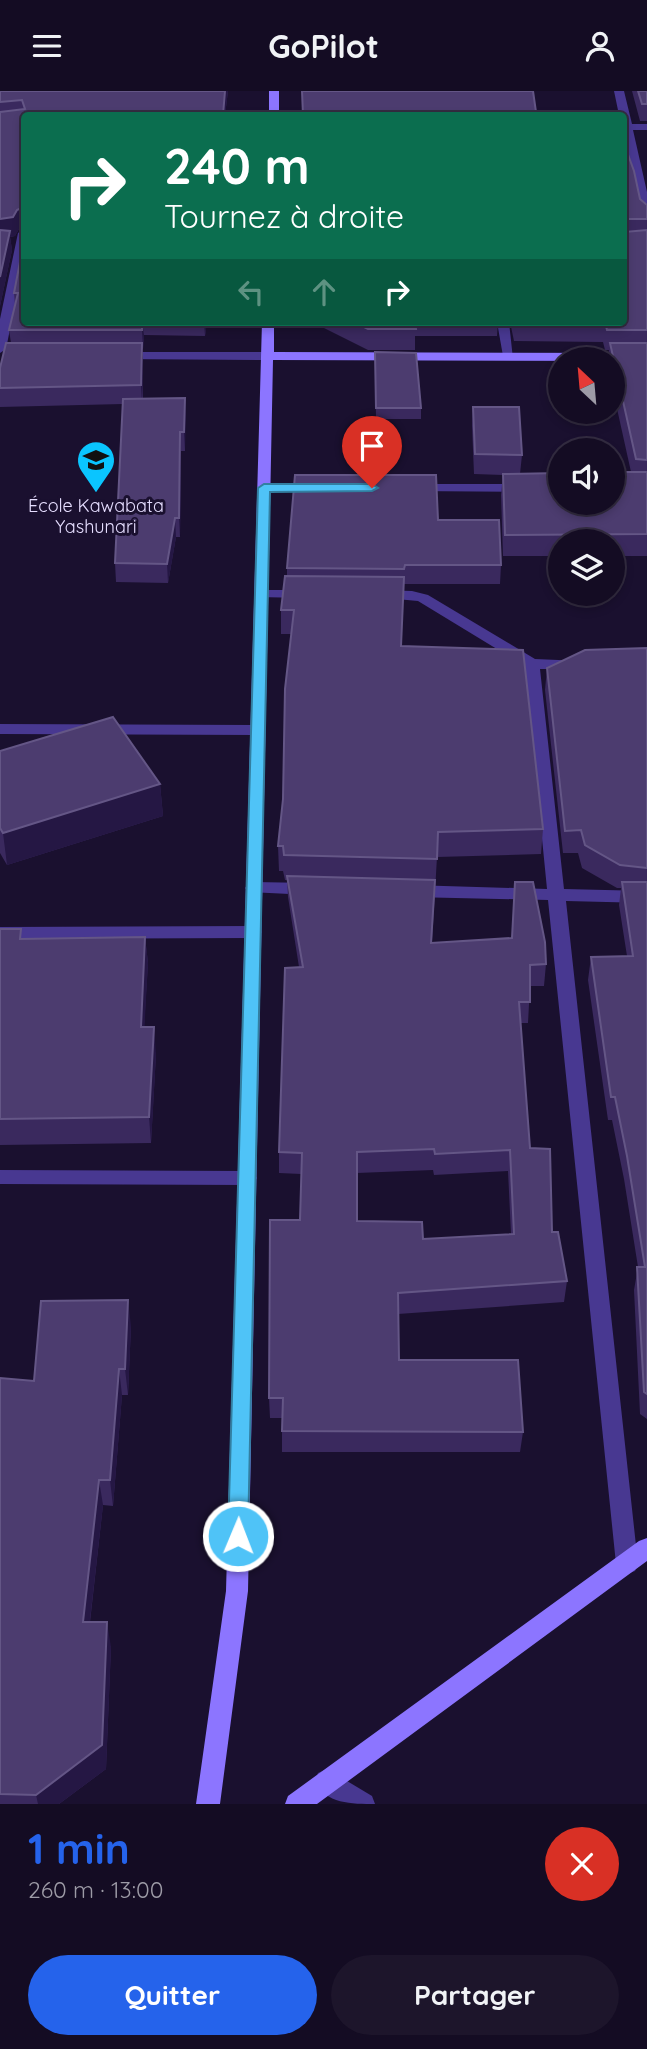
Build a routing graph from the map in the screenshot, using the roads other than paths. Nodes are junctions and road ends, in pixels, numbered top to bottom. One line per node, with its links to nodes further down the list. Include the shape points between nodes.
1 (274, 91): 3 (street)
2 (619, 91): 4 (street)
3 (274, 112)
4 (622, 112)
5 (627, 127): 6 (street)
6 (647, 127)
7 (627, 135): 8 (street)
8 (647, 218)
9 (19, 240): 12 (street)
10 (268, 326): 14 (street)
11 (504, 326): 15 (street)
12 (0, 349)
13 (107, 356): 14 (street)
14 (268, 356): 15 (street); 17 (street)
15 (509, 356): 16 (street)
16 (647, 357)
17 (264, 488): 18 (street); 21 (street)
18 (331, 488)
19 (399, 488): 20 (street)
20 (548, 488)
21 (261, 594): 22 (street); 27 (street)
22 (316, 594)
23 (358, 594): 24 (street, via 423,598)
24 (532, 664): 25 (street); 31 (street)
25 (596, 664)
26 (0, 729): 27 (street)
27 (258, 730): 28 (street)
28 (254, 888): 29 (street); 33 (street)
29 (323, 890)
30 (391, 891): 31 (street)
31 (556, 895): 32 (street); 38 (street)
32 (647, 897)
33 (253, 932): 34 (street); 36 (street)
34 (0, 933)
35 (0, 1177): 36 (street)
36 (247, 1178): 40 (street, via 237,1591)
37 (647, 1548): 38 (street)
38 (627, 1564): 39 (street)
39 (327, 1781): 41 (street); 42 (street)
40 (208, 1804)
41 (297, 1804)
42 (363, 1804)

